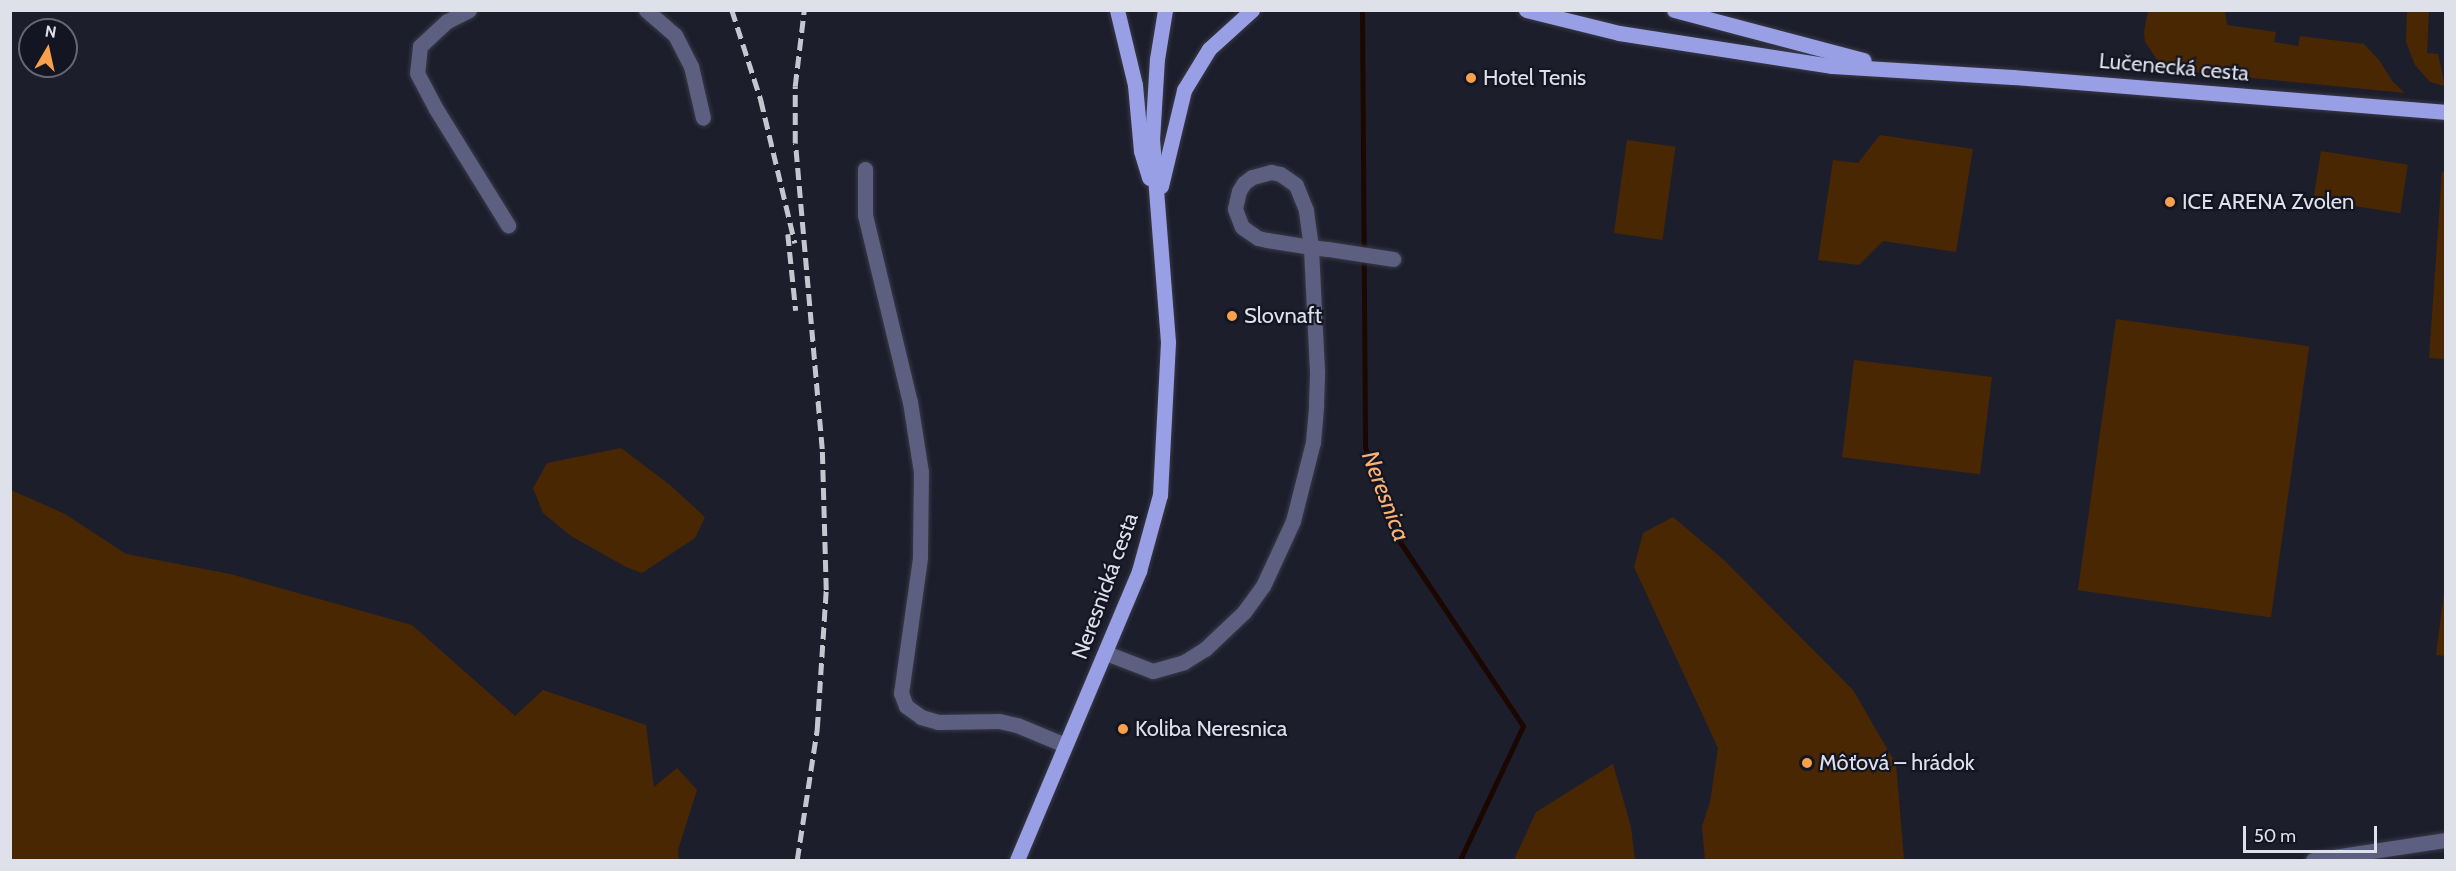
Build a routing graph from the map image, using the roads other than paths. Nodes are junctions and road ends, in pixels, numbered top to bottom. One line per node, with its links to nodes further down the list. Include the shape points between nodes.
1 (469, 10): 13 (street, via 447,21 420,46 417,73)
2 (646, 10): 10 (street, via 675,35 691,66)
3 (1117, 10): 12 (main road, via 1135,85 1141,151)
4 (1165, 10): 12 (main road, via 1152,140)
5 (1252, 10): 12 (main road, via 1209,48 1184,90)
6 (1527, 10): 8 (main road, Lučenecká cesta, via 1666,41 1832,66)
7 (1674, 10): 8 (main road, Lučenecká cesta)
8 (1898, 69): 9 (main road, Lučenecká cesta)
9 (2445, 112)
10 (703, 118)
11 (865, 169): 17 (street, via 865,215 910,402 921,472 920,558 901,693 906,706 921,717 938,722 999,721)
12 (1158, 203): 16 (main road, Neresnická cesta, via 1168,342 1160,495 1139,571)
13 (507, 225)
14 (1311, 247): 14 (street, via 1258,238 1242,227 1235,209 1239,191 1252,177 1271,172 1289,179 1300,194); 15 (street); 16 (street, via 1317,371 1313,442 1293,520 1279,555 1244,612 1217,639 1184,662 1153,671)
15 (1394, 259)
16 (1106, 653): 17 (main road, Neresnická cesta)
17 (1065, 744): 19 (main road, Neresnická cesta)
18 (2445, 840): 20 (street)
19 (1017, 861)
20 (2313, 861)

